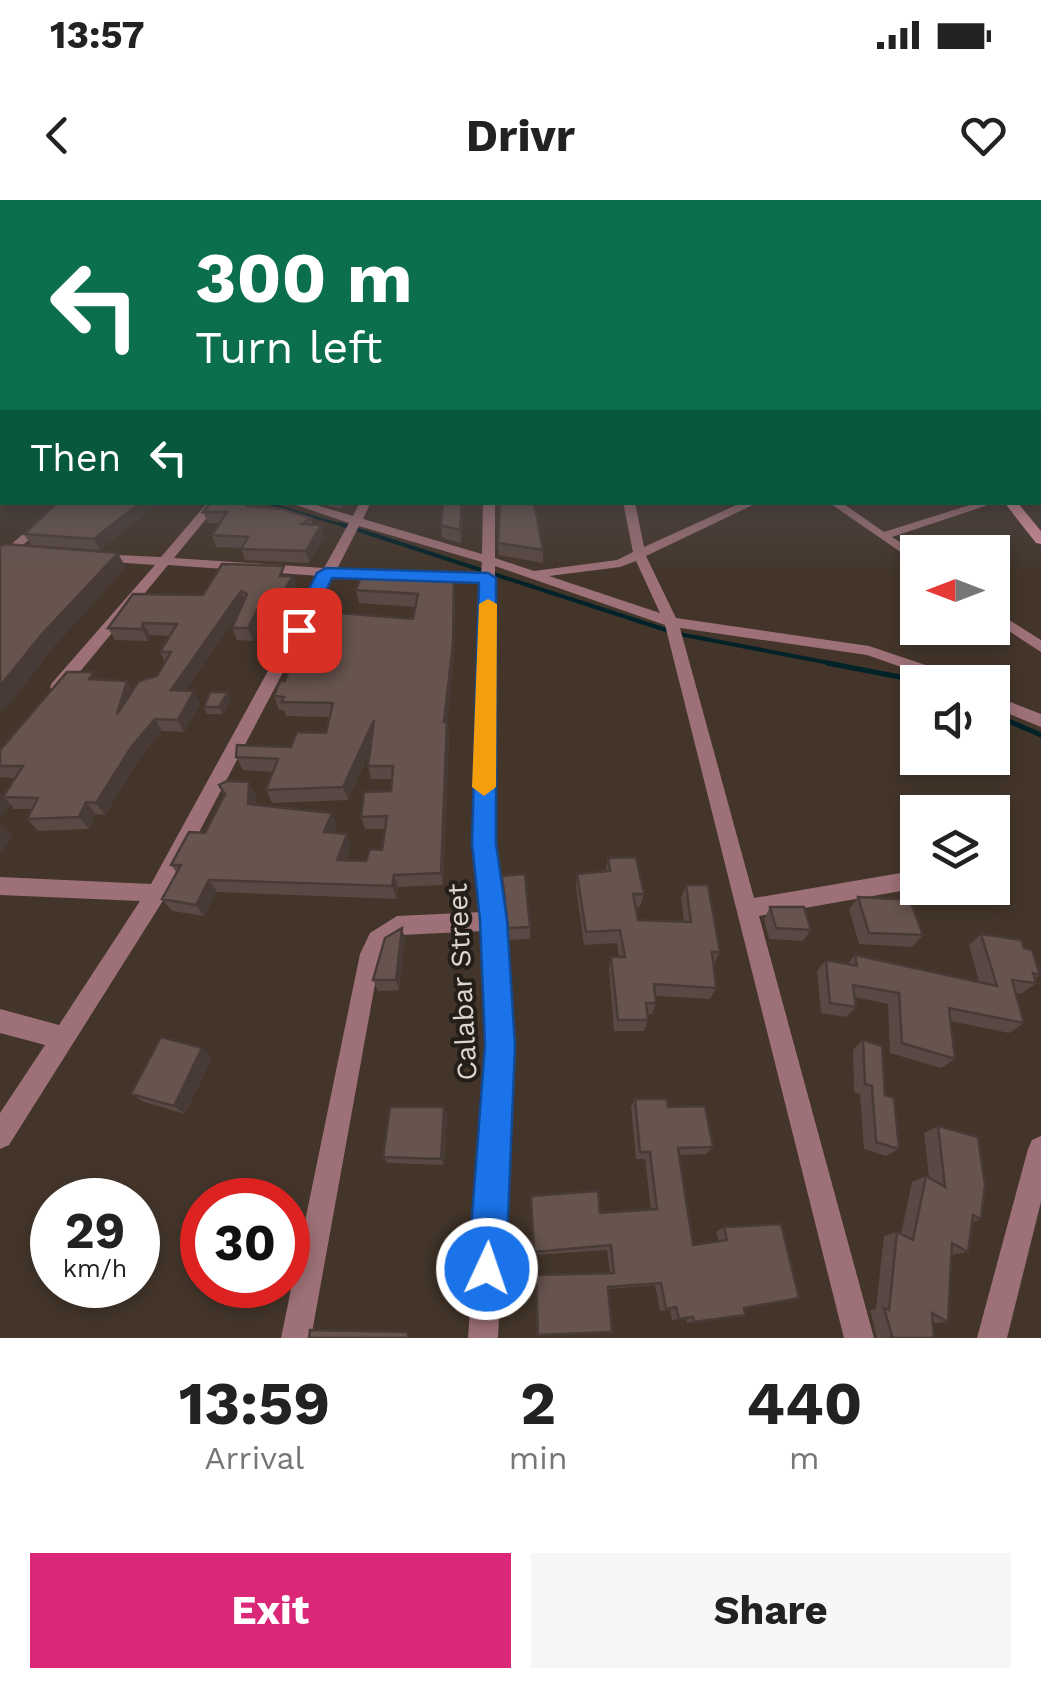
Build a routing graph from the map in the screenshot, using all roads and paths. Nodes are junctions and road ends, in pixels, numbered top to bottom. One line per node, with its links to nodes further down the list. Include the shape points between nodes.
1 (64, 505): 18 (street)
2 (213, 505): 21 (street)
3 (299, 505): 13 (street)
4 (364, 505): 13 (street)
5 (489, 505): 22 (street, Calabar Street)
6 (630, 505): 20 (street)
7 (748, 505): 20 (street)
8 (836, 505): 14 (street)
9 (982, 505): 14 (street)
10 (1012, 505): 11 (main road)
11 (1023, 521): 12 (street); 15 (main road)
12 (1041, 524)
13 (352, 527): 22 (street); 23 (street)
14 (883, 536): 16 (street)
15 (1041, 540)
16 (900, 548)
17 (30, 552): 18 (street)
18 (6, 556)
19 (84, 556): 21 (street)
20 (640, 556): 24 (street); 28 (street)
21 (164, 563): 23 (street); 31 (street)
22 (488, 567): 24 (street); 26 (street); 38 (street, Calabar Street, via 484,844)
23 (326, 573): 25 (street); 36 (street)
24 (532, 575): 28 (street)
25 (403, 577)
26 (420, 577)
27 (1010, 625): 29 (street)
28 (673, 630): 30 (street, via 868,652); 37 (street)
29 (1041, 647)
30 (916, 665)
31 (52, 695)
32 (1010, 708): 33 (street)
33 (1041, 722)
34 (900, 882): 37 (street)
35 (0, 886): 36 (street)
36 (157, 893): 40 (street)
37 (746, 909): 45 (street)
38 (494, 920): 43 (street, via 397,926 378,940 368,961); 44 (street, Calabar Street, via 500,1045)
39 (0, 1021): 40 (street)
40 (62, 1037): 41 (street)
41 (0, 1136)
42 (1041, 1149): 46 (street)
43 (296, 1338)
44 (483, 1338)
45 (860, 1338)
46 (992, 1338)

